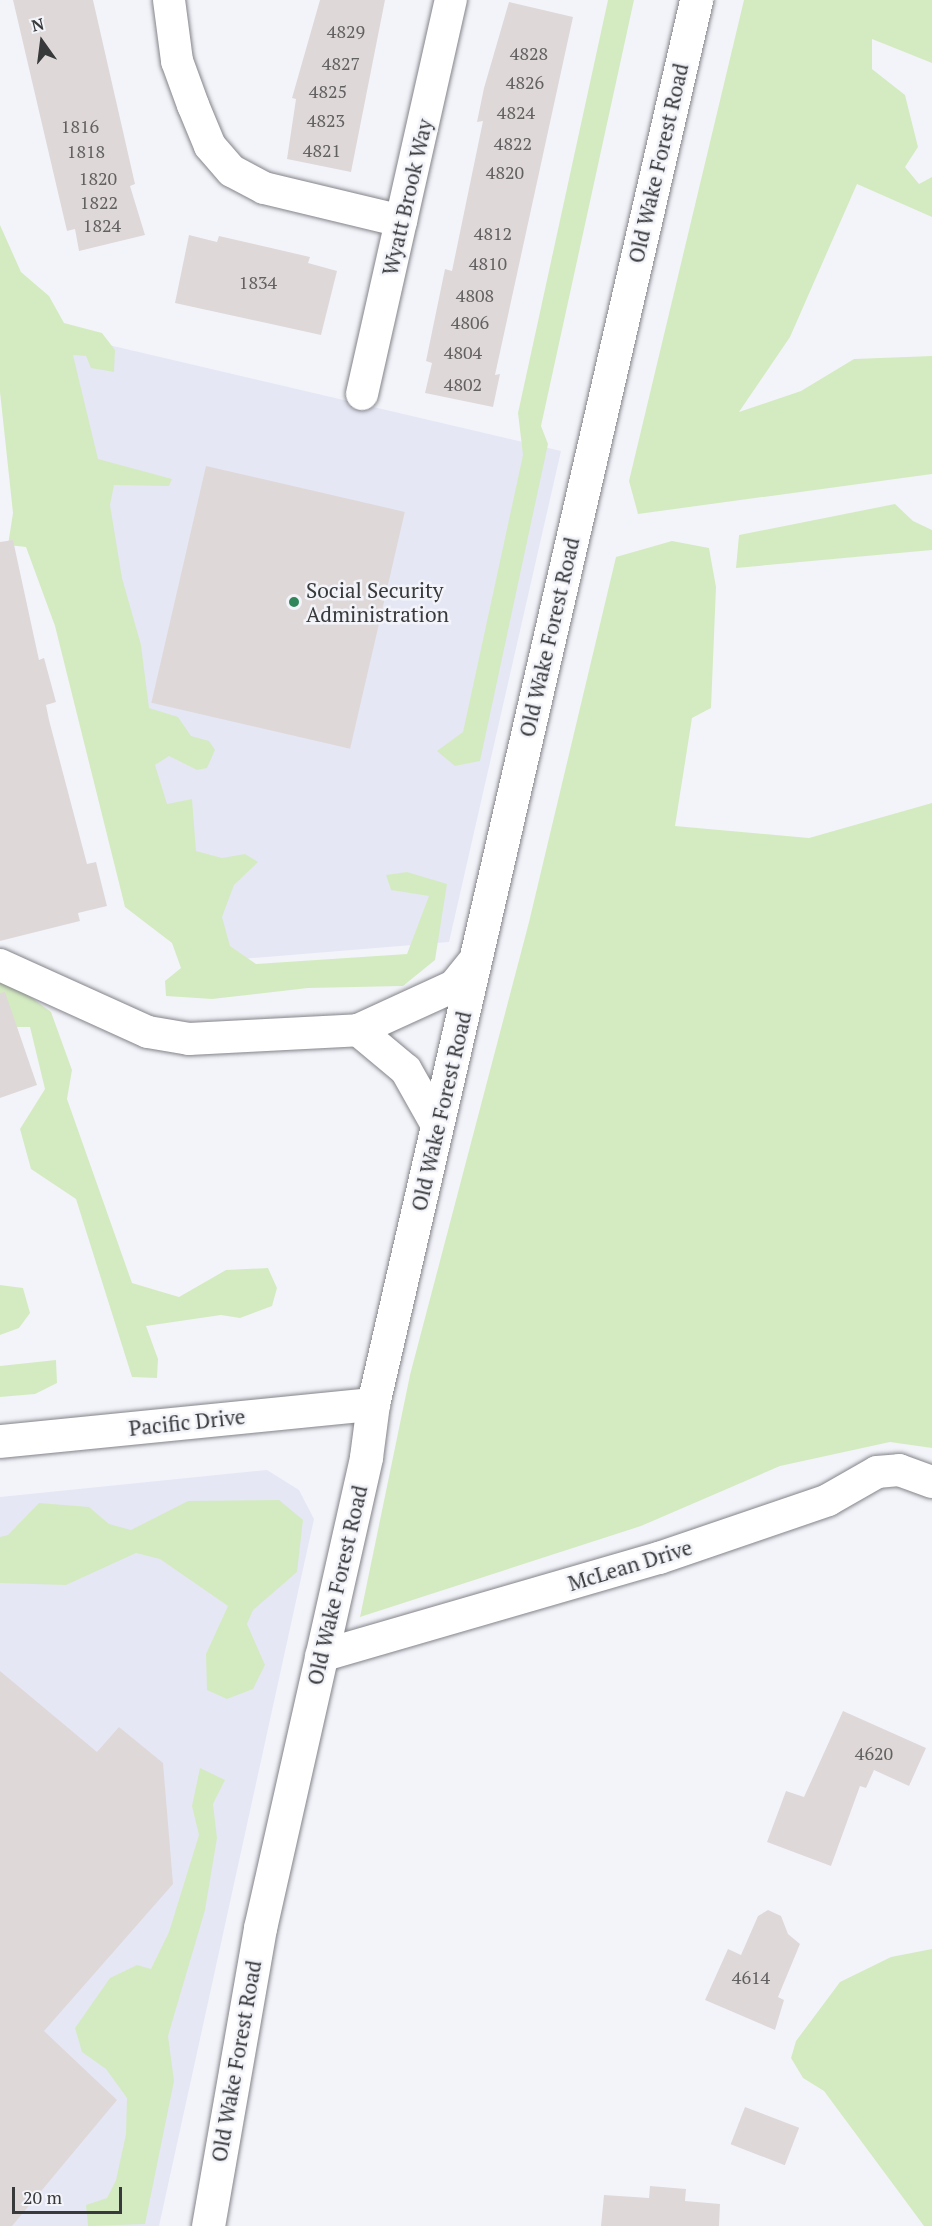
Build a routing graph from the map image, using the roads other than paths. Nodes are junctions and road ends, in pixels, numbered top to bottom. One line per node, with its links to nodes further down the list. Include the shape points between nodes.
1 (169, 0): 4 (street, via 177,61 193,105 210,146 232,171 264,188)
2 (451, 0): 4 (street, Wyatt Brook Way)
3 (696, 0): 6 (street, Old Wake Forest Road)
4 (401, 221): 5 (street, Wyatt Brook Way)
5 (362, 394)
6 (475, 960): 8 (street, via 454,987); 9 (street, Old Wake Forest Road)
7 (0, 965): 8 (street, via 148,1032 189,1039)
8 (358, 1030): 9 (street, via 406,1070)
9 (437, 1125): 10 (street, Old Wake Forest Road)
10 (373, 1404): 11 (street, Pacific Drive); 13 (street, Old Wake Forest Road, via 366,1457)
11 (0, 1441)
12 (932, 1482): 13 (street, McLean Drive, via 899,1470 878,1472 828,1500 659,1558)
13 (321, 1656): 14 (street, Old Wake Forest Road, via 251,1973)
14 (208, 2226)

